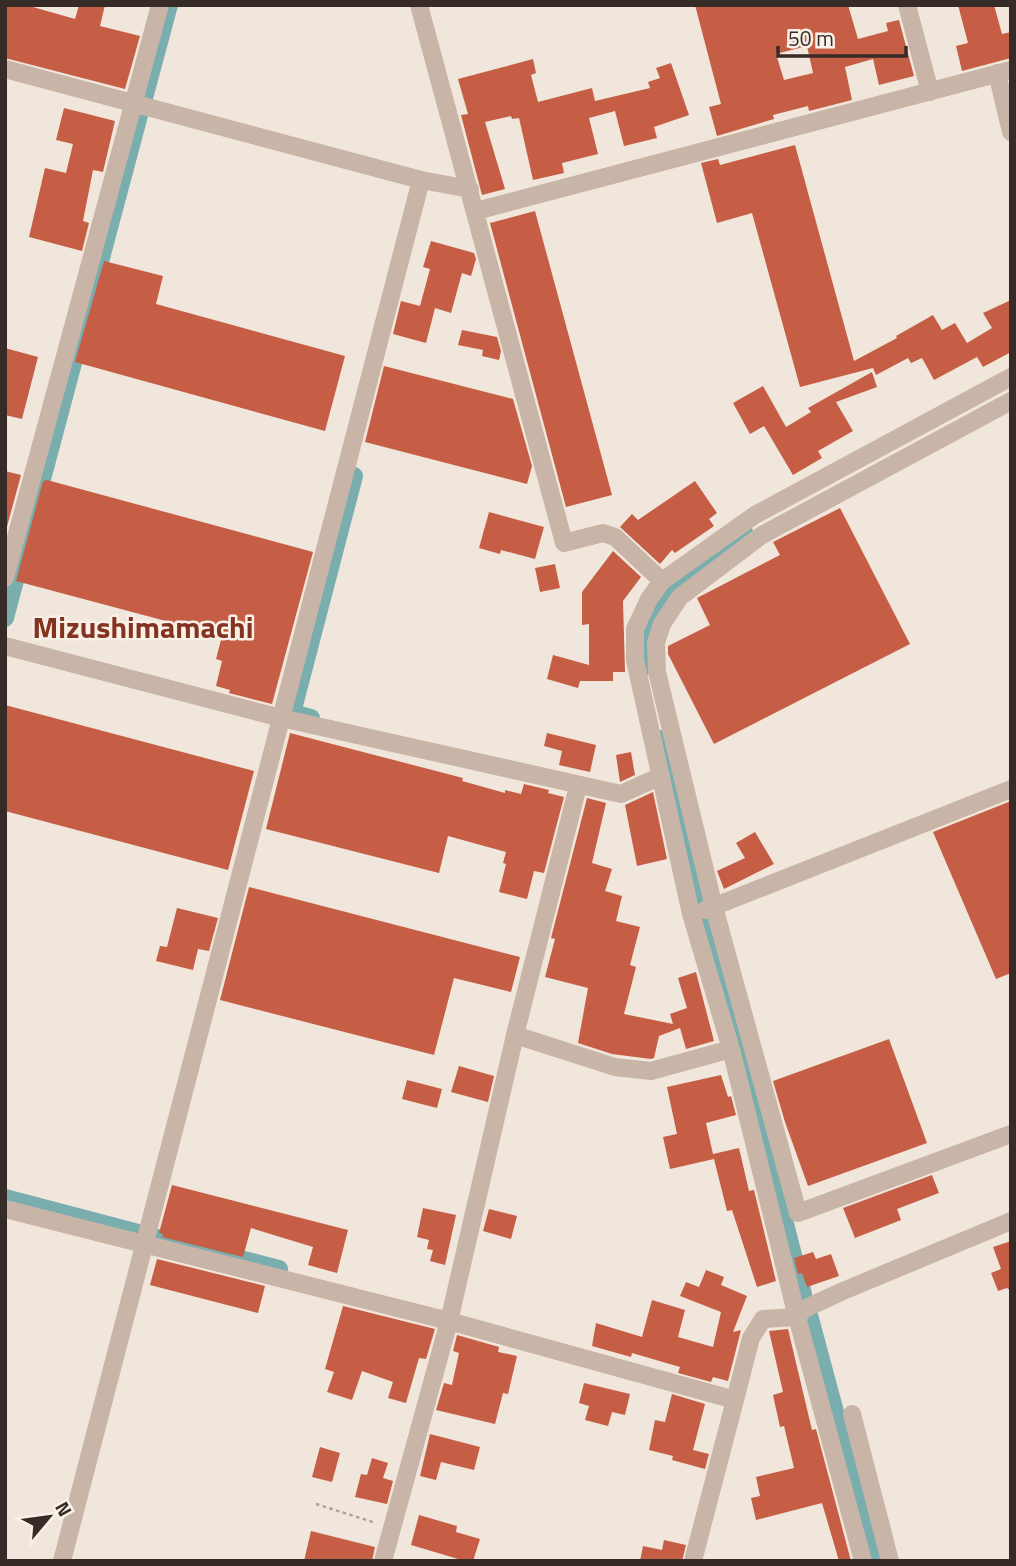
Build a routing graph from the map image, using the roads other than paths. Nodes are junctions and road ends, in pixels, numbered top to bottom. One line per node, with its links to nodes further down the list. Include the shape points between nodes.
1 (160, 5): 7 (street)
2 (419, 5): 10 (street)
3 (907, 5): 6 (street)
4 (5, 69): 7 (street)
5 (1004, 71): 6 (street); 8 (street)
6 (930, 92): 11 (street)
7 (134, 102): 9 (street); 14 (street)
8 (1011, 132)
9 (421, 180): 10 (street); 19 (street)
10 (470, 189): 11 (street)
11 (476, 211): 15 (street, via 564,543 603,533 615,537)
12 (1011, 377): 15 (street, via 755,516)
13 (1011, 401): 17 (street, via 762,535)
14 (5, 578)
15 (662, 581): 16 (street)
16 (649, 599): 17 (street); 20 (street, via 635,629 635,660)
17 (654, 621): 23 (street, via 657,672)
18 (5, 646): 19 (street)
19 (281, 718): 21 (street); 30 (street)
20 (661, 776): 21 (street, via 621,794); 24 (street)
21 (578, 786): 25 (street)
22 (1011, 789): 23 (street)
23 (714, 907): 24 (street); 27 (street, via 798,1213)
24 (691, 914): 26 (street)
25 (515, 1035): 26 (street, via 615,1067 651,1071); 32 (street)
26 (731, 1049): 31 (street)
27 (1011, 1134)
28 (5, 1209): 30 (street)
29 (1011, 1221): 31 (street, via 843,1291 804,1309)
30 (144, 1246): 32 (street); 35 (street)
31 (797, 1317): 33 (street, via 763,1319 751,1338); 38 (street)
32 (449, 1321): 33 (street); 36 (street)
33 (735, 1400): 37 (street)
34 (852, 1414): 39 (street)
35 (62, 1561)
36 (383, 1561)
37 (693, 1561)
38 (863, 1561)
39 (890, 1561)

